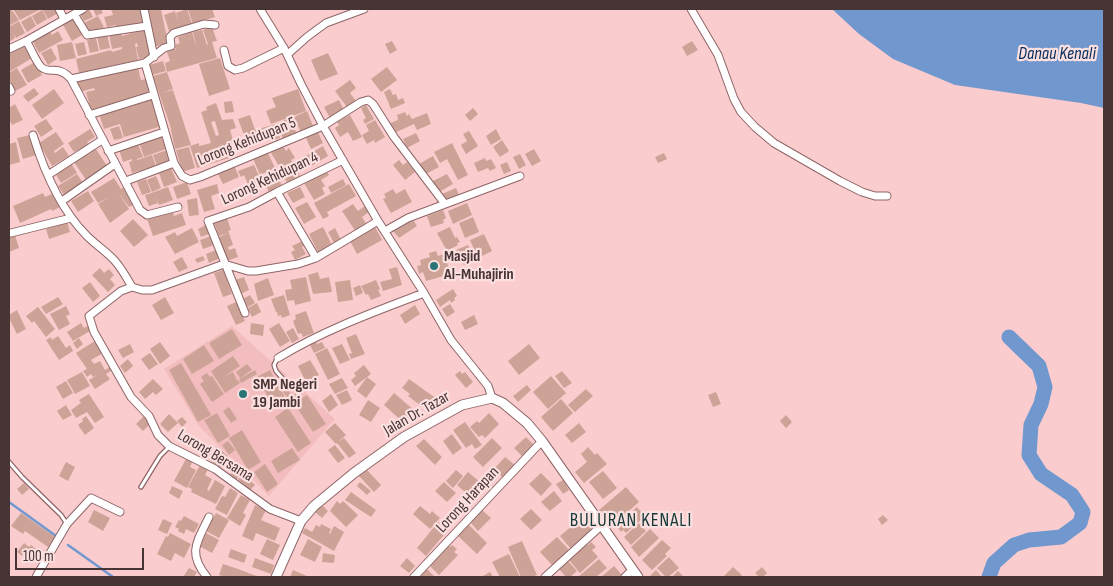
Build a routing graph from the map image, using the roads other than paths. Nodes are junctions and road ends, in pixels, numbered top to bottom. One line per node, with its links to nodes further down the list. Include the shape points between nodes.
1 (59, 9): 8 (street)
2 (83, 9): 7 (street)
3 (144, 9): 10 (street)
4 (260, 9): 14 (street)
5 (364, 9): 14 (street, via 326,23)
6 (691, 9): 32 (street, via 718,55 741,112 755,127 774,143 840,181 862,192)
7 (74, 14): 8 (street); 10 (street, via 87,35)
8 (64, 19): 11 (street)
9 (215, 25): 15 (street, via 204,24 174,33 170,37 171,46)
10 (147, 26): 15 (street)
11 (26, 41): 12 (street); 17 (street, via 42,67 65,72)
12 (9, 49)
13 (224, 50): 14 (street, via 228,66 235,70)
14 (286, 51): 20 (street)
15 (154, 57): 16 (street)
16 (145, 63): 17 (street); 18 (street, Lorong Kehidupan 5)
17 (71, 79): 19 (street)
18 (153, 95): 19 (street); 21 (street, Lorong Kehidupan 5)
19 (89, 115): 23 (street)
20 (323, 126): 25 (street); 26 (street, Lorong Kehidupan 5, via 190,180 182,176); 34 (street, via 361,102 370,101)
21 (164, 132): 24 (street); 26 (street, Lorong Kehidupan 5)
22 (33, 135): 28 (street)
23 (102, 140): 24 (street); 28 (street)
24 (108, 151): 27 (street)
25 (343, 160): 31 (street, Lorong Kehidupan 4); 37 (street)
26 (174, 163): 30 (street)
27 (115, 164): 30 (street); 33 (street)
28 (48, 175): 33 (street)
29 (520, 176): 34 (street)
30 (126, 181): 35 (street, via 145,214)
31 (277, 192): 40 (street); 41 (street, Lorong Kehidupan 4, via 249,207 208,222)
32 (887, 196)
33 (62, 201): 36 (street)
34 (445, 204): 38 (street)
35 (178, 207)
36 (71, 218): 39 (street); 42 (street, via 86,236 115,260)
37 (378, 221): 38 (street); 40 (street)
38 (385, 231): 43 (street)
39 (11, 233)
40 (316, 258): 41 (street, via 256,271)
41 (224, 264): 42 (street, via 152,290); 44 (street)
42 (132, 287): 49 (street, Lorong Bersama, via 89,316 94,332 131,397 150,416 158,435)
43 (424, 293): 45 (street, via 356,318 303,342); 47 (street, via 451,340 488,386)
44 (245, 313)
45 (278, 358): 46 (lane, via 274,365 276,371)
46 (290, 387)
47 (492, 398): 48 (street, via 516,412); 54 (street, Jalan Dr. Tazar, via 462,405 404,437 354,473)
48 (542, 441): 56 (street); 61 (street, Lorong Harapan)
49 (169, 446): 51 (lane); 54 (street, Lorong Bersama, via 215,469 270,509)
50 (9, 462): 55 (lane)
51 (141, 486)
52 (120, 512): 55 (street, via 91,498)
53 (209, 518): 59 (street, via 196,544 196,560)
54 (301, 521): 60 (street, Jalan Dr. Tazar)
55 (67, 524): 58 (street)
56 (601, 526): 57 (street); 62 (street)
57 (635, 574): 63 (street)
58 (36, 577)
59 (207, 577)
60 (276, 577)
61 (414, 577)
62 (545, 577)
63 (625, 577)

